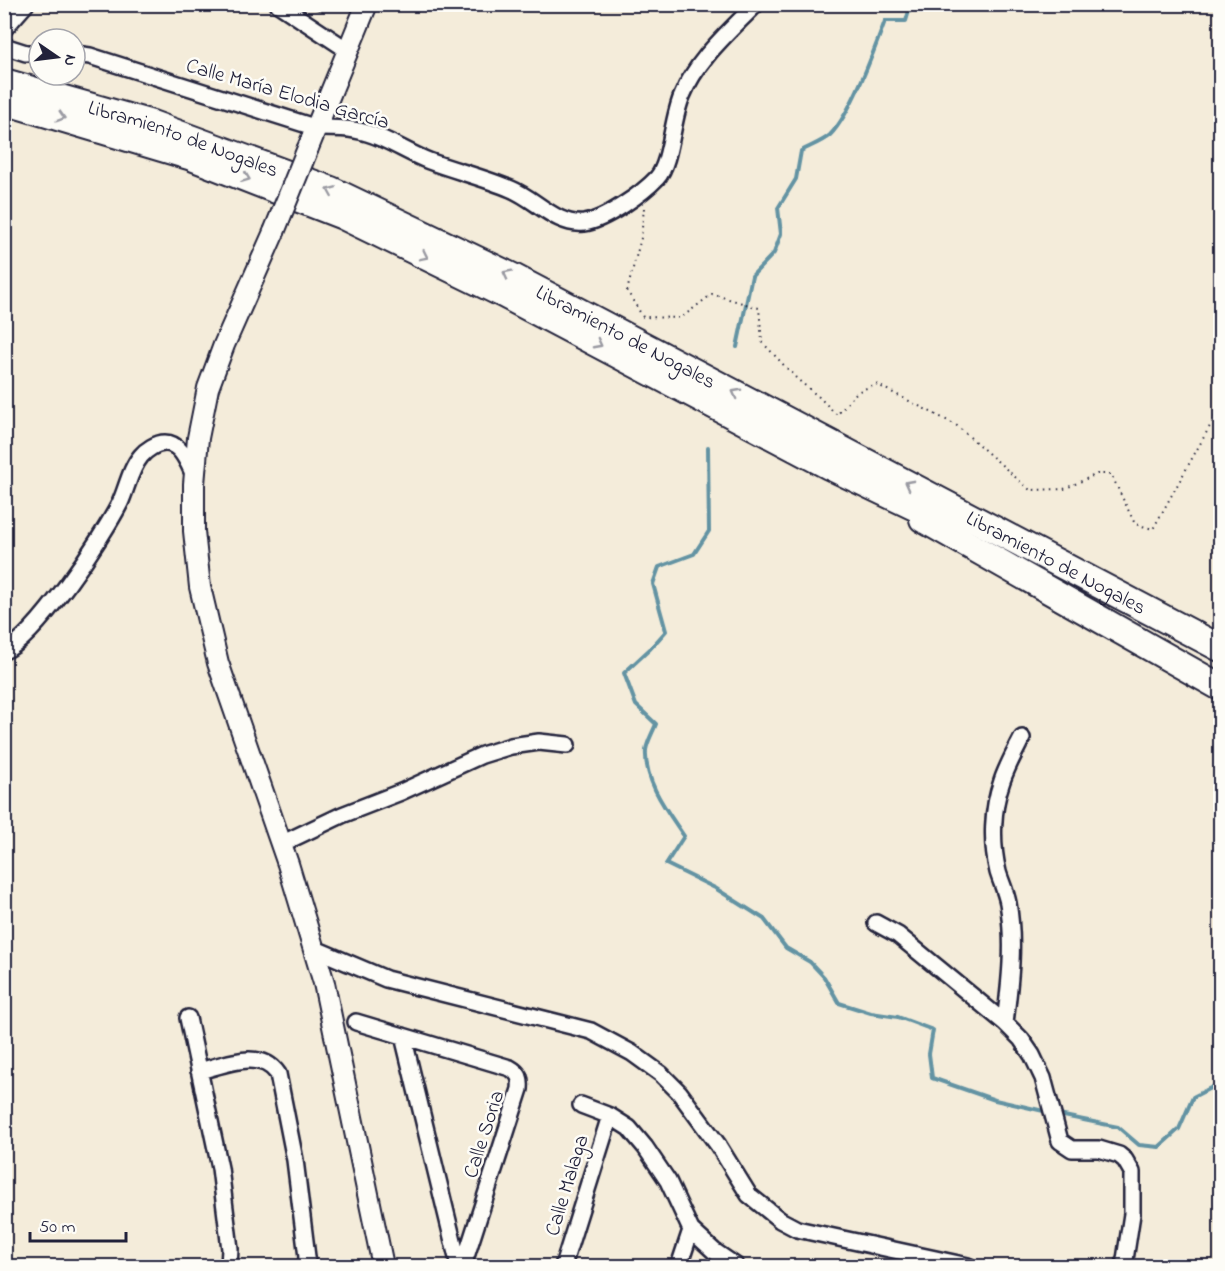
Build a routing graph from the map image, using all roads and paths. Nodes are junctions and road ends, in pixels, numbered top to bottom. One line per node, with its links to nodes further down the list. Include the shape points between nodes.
1 (26, 4): 5 (street)
2 (278, 4): 7 (street)
3 (367, 4): 7 (street)
4 (756, 4): 13 (street, Calle María Elodia García, via 719,41 692,76 674,118 665,167)
5 (4, 28)
6 (4, 46): 8 (street)
7 (349, 51): 12 (street)
8 (27, 53)
9 (87, 56): 12 (street, Calle María Elodia García)
10 (4, 82): 17 (highway, Libramiento de Nogales, one-way to 10, via 523,282 341,195 152,124)
11 (4, 101): 15 (highway, Libramiento de Nogales, one-way to 15, via 189,156 343,216 503,294)
12 (317, 128): 13 (street, Calle María Elodia García, via 367,133 427,160 514,190 570,222 595,220); 16 (street, bridge, via 208,388)
13 (646, 188): 14 (path, via 641,238 627,291 643,317 681,318 712,294 759,308 762,342 837,416 857,392 876,384 956,425 1030,490 1064,489 1097,474 1111,474 1135,524 1153,529)
14 (1221, 408)
15 (829, 466): 19 (highway, Libramiento de Nogales, via 1105,598); 20 (highway); 21 (highway)
16 (194, 475): 18 (street, via 181,451 166,443 157,444 140,457 104,534 38,622 22,640); 24 (street, via 200,587 218,663)
17 (1221, 648)
18 (4, 651)
19 (1221, 659)
20 (1221, 673)
21 (1221, 687)
22 (1022, 738): 29 (street, via 1002,781 993,843 1008,902 1011,939)
23 (567, 744): 24 (street, via 539,742 482,755)
24 (281, 844): 26 (street)
25 (876, 923): 29 (street, via 898,935)
26 (313, 948): 37 (street, via 324,983); 42 (street, via 395,982 591,1031 661,1074 713,1136 749,1195 780,1220 797,1229)
27 (188, 1018): 31 (street)
28 (356, 1022): 30 (street, Calle Soria)
29 (1005, 1023): 43 (street, via 1021,1039 1043,1078 1060,1141 1072,1149 1099,1149 1119,1155 1132,1172 1132,1214)
30 (403, 1036): 38 (street); 38 (street, Calle Soria, via 510,1068 521,1079)
31 (199, 1071): 35 (street, via 220,1168); 36 (street, via 262,1060 278,1074 295,1160)
32 (581, 1105): 33 (street)
33 (610, 1116): 34 (street, via 629,1128 645,1147 668,1181); 39 (street, Calle Malaga)
34 (691, 1230): 40 (street); 41 (street)
35 (229, 1266)
36 (306, 1266)
37 (383, 1266)
38 (461, 1266)
39 (563, 1266)
40 (679, 1266)
41 (736, 1266)
42 (968, 1266)
43 (1124, 1266)

